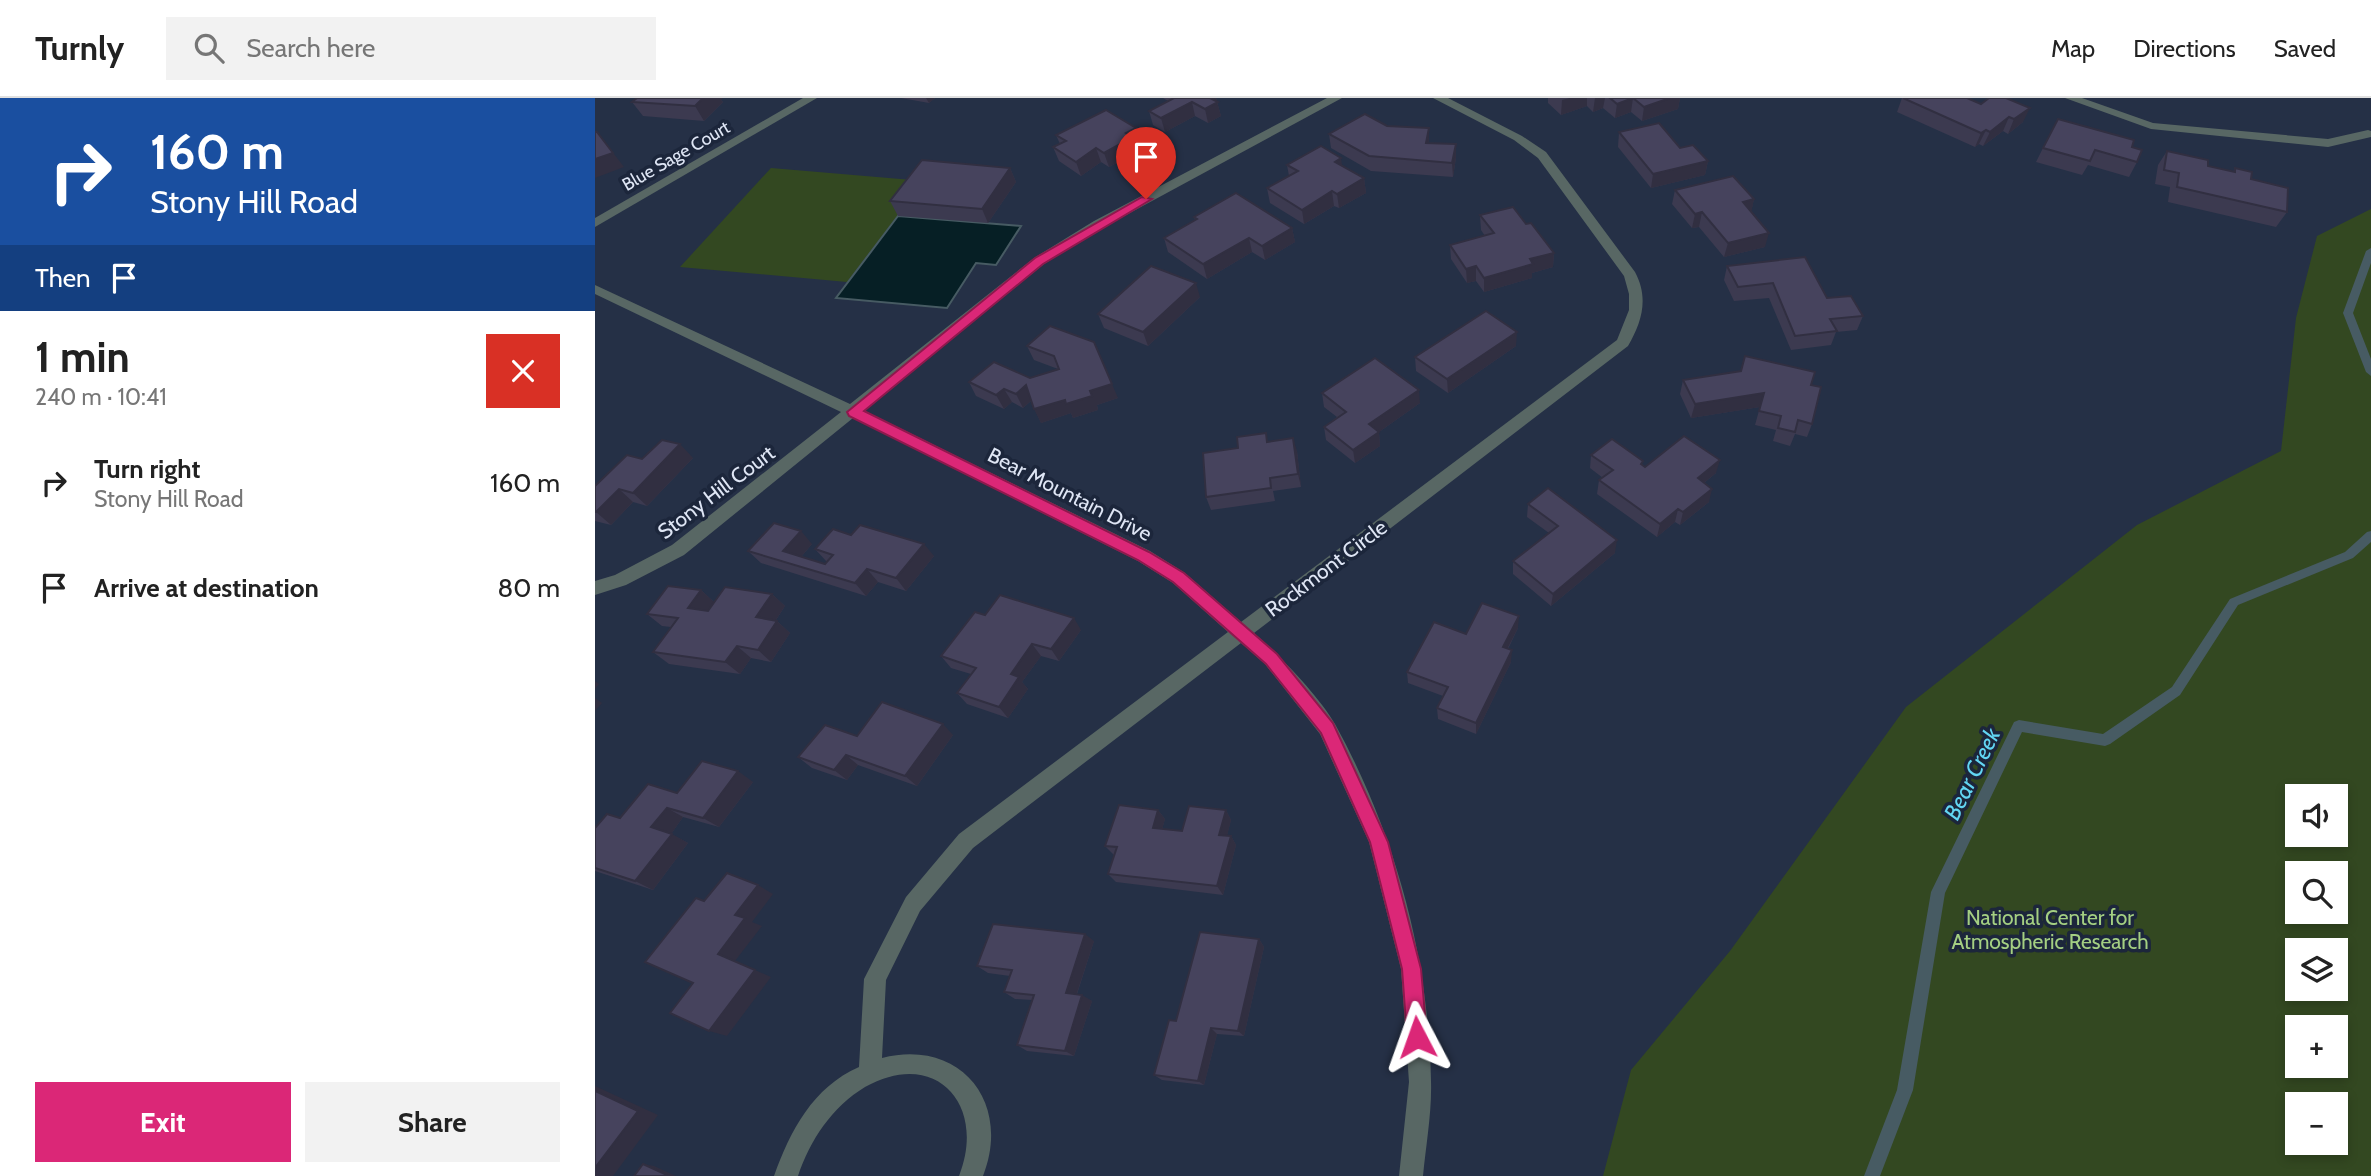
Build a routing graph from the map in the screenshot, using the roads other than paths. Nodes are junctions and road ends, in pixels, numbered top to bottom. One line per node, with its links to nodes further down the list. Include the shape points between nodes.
1 (811, 98): 6 (street, Blue Sage Court)
2 (1336, 98): 8 (street, Stony Hill Court, via 1099,224 1039,261)
3 (1439, 98): 10 (street, Rockmont Circle, via 1542,155 1629,275 1636,289 1636,316 1623,343)
4 (2071, 98): 5 (street, via 2151,126 2328,143)
5 (2368, 134)
6 (595, 223)
7 (595, 289): 8 (street, Bear Mountain Drive)
8 (854, 412): 9 (street, Stony Hill Court, via 678,550); 10 (street, Bear Mountain Drive, via 1144,556 1179,578)
9 (595, 589)
10 (1241, 632): 11 (street, Rockmont Circle, via 966,841 913,904 875,979); 14 (street, Bear Mountain Drive, via 1271,659 1327,728 1379,842 1412,969 1420,1082)
11 (870, 1072): 12 (street, via 841,1090 815,1116 796,1146); 13 (street, via 902,1063 922,1064 957,1077 973,1100 980,1130)
12 (786, 1176)
13 (971, 1176)
14 (1411, 1176)

